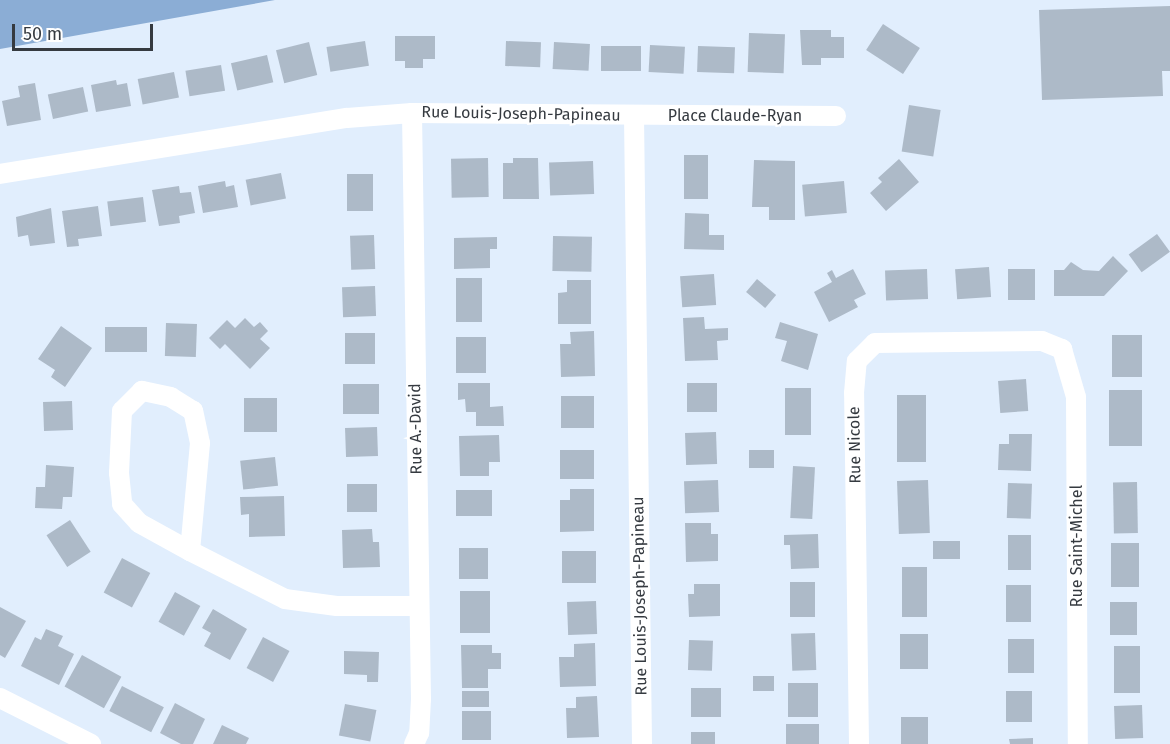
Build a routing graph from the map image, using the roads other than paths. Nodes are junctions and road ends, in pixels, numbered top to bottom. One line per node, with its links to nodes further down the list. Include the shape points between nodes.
1 (412, 113): 2 (street, Rue Louis-Joseph-Papineau); 4 (street, Rue Louis-Joseph-Papineau, via 346,118); 7 (street, Rue A.-David)
2 (634, 116): 3 (street, Place Claude-Ryan); 11 (street, Rue Louis-Joseph-Papineau)
3 (836, 116)
4 (0, 174)
5 (1062, 350): 12 (street, Rue Nicole, via 1042,341 875,343 857,360 854,393); 13 (street, Rue Saint-Michel, via 1076,397)
6 (190, 551): 6 (street, via 200,443 193,411 171,397 142,391 122,411 119,473 123,504 139,523); 7 (street, via 285,599 337,606)
7 (418, 606): 10 (street, Rue A.-David, via 422,699)
8 (0, 698): 9 (street)
9 (91, 744)
10 (414, 744)
11 (642, 744)
12 (859, 744)
13 (1078, 744)

